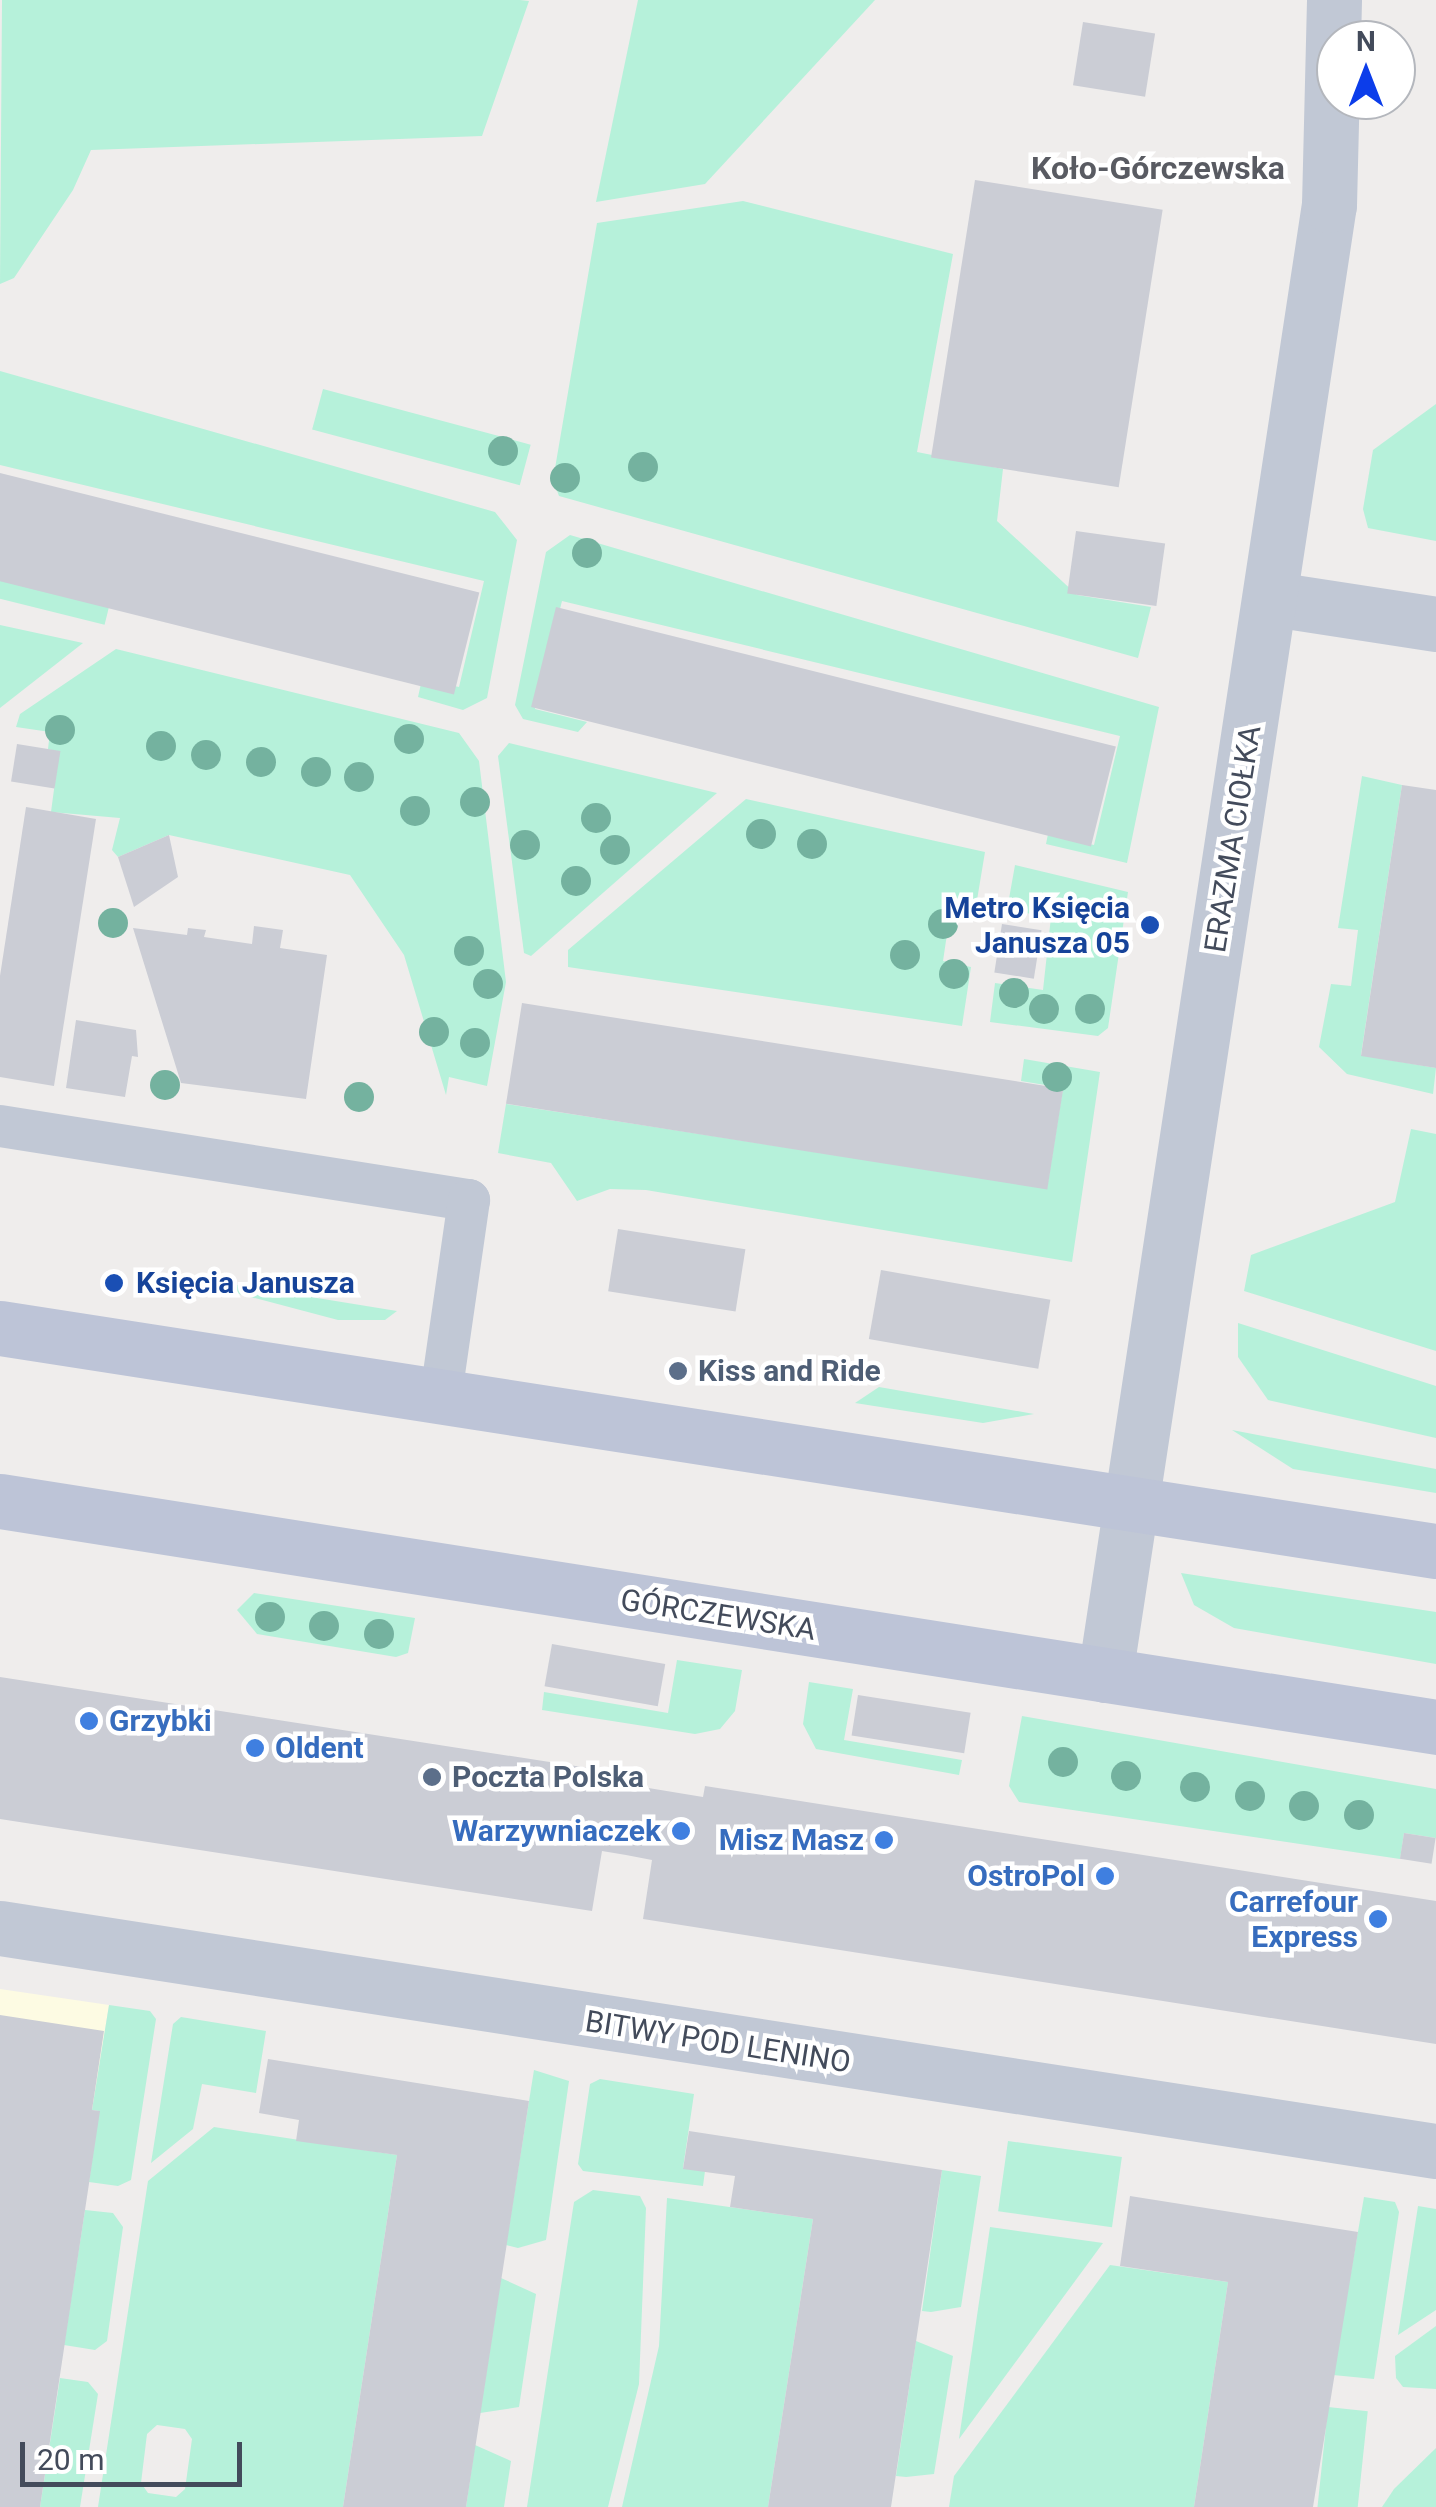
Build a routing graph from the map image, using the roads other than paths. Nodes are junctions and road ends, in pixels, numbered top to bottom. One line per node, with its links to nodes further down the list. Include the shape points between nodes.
1 (1334, 0): 2 (street, ERAZMA CIOŁKA, via 1329,204)
2 (1273, 599): 3 (street); 8 (street, ERAZMA CIOŁKA)
3 (1436, 624)
4 (0, 1126): 6 (lane, via 469,1200)
5 (0, 1328): 6 (main road)
6 (442, 1394): 8 (main road)
7 (0, 1500): 10 (main road, GÓRCZEWSKA)
8 (1130, 1506): 9 (main road); 10 (street, ERAZMA CIOŁKA)
9 (1436, 1552)
10 (1105, 1675): 11 (main road, GÓRCZEWSKA)
11 (1436, 1727)
12 (0, 1928): 13 (street, BITWY POD LENINO)
13 (1436, 2151)

